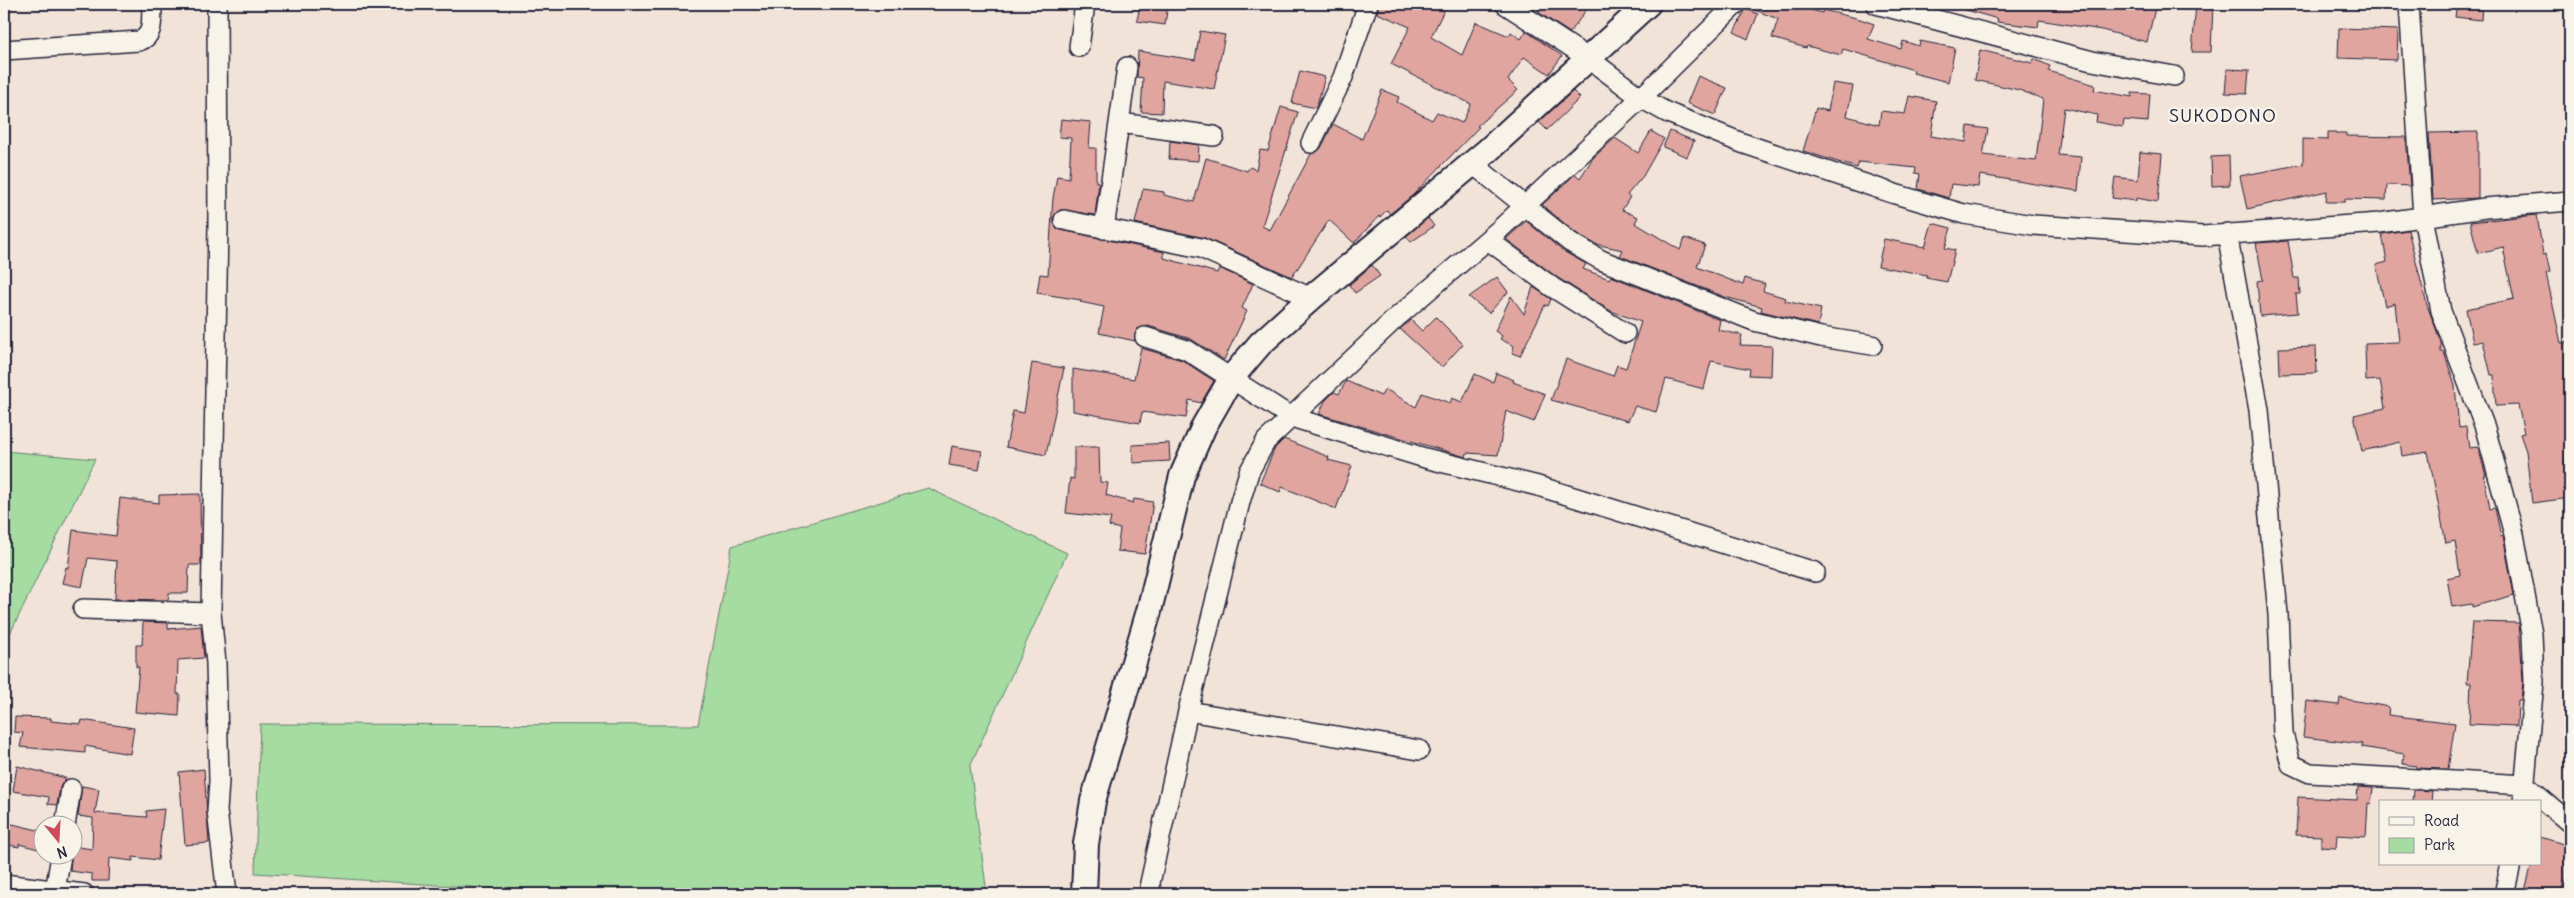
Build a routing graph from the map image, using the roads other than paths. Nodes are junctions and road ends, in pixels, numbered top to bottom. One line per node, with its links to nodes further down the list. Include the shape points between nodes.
1 (152, 4): 11 (street, via 151,31 145,39)
2 (217, 4): 35 (street, via 218,226)
3 (1085, 4): 10 (street)
4 (1368, 4): 18 (street, via 1343,77)
5 (1505, 4): 12 (street)
6 (1648, 4): 12 (main road)
7 (1736, 4): 15 (street)
8 (1876, 4): 14 (street, via 2092,61)
9 (2409, 4): 22 (street)
10 (1079, 47)
11 (4, 50)
12 (1593, 63): 15 (street); 19 (main road)
13 (1127, 67): 16 (street)
14 (2174, 76)
15 (1637, 95): 21 (street); 25 (street, via 1742,143 1964,214 2079,229 2203,236)
16 (1120, 123): 17 (street); 24 (street)
17 (1214, 136)
18 (1310, 143)
19 (1473, 164): 21 (street); 27 (main road)
20 (2570, 201): 22 (street)
21 (1524, 206): 26 (street); 30 (street, via 1570,242 1627,271 1754,321 1821,338)
22 (2423, 216): 25 (street, via 2379,223); 39 (street, via 2441,310 2485,428 2514,534 2526,596 2534,682)
23 (1064, 220): 24 (street)
24 (1104, 229): 27 (street, via 1200,248)
25 (2227, 234): 39 (street, via 2259,410 2278,614 2283,734 2291,764 2310,773)
26 (1488, 240): 28 (street, via 1552,287); 32 (street)
27 (1311, 298): 31 (main road, via 1260,344)
28 (1625, 332)
29 (1145, 337): 31 (street, via 1186,350)
30 (1872, 346)
31 (1241, 383): 32 (street); 50 (main road, via 1204,426 1182,476 1149,611 1093,801 1086,844)
32 (1286, 414): 33 (street, via 1425,458 1538,486); 36 (street, via 1249,472)
33 (1815, 572)
34 (83, 609): 35 (street)
35 (211, 613): 49 (street, via 216,663 217,811)
36 (1188, 711): 37 (street); 51 (street, via 1150,883)
37 (1419, 750)
38 (71, 789): 42 (street)
39 (2524, 793): 40 (street)
40 (2535, 800)
41 (2542, 805): 43 (street)
42 (67, 816)
43 (2570, 823)
44 (59, 866): 47 (street)
45 (2511, 866): 52 (street)
46 (4, 884): 47 (street)
47 (55, 891): 48 (street)
48 (84, 894)
49 (227, 894)
50 (1084, 894)
51 (1151, 894)
52 (2504, 894)

